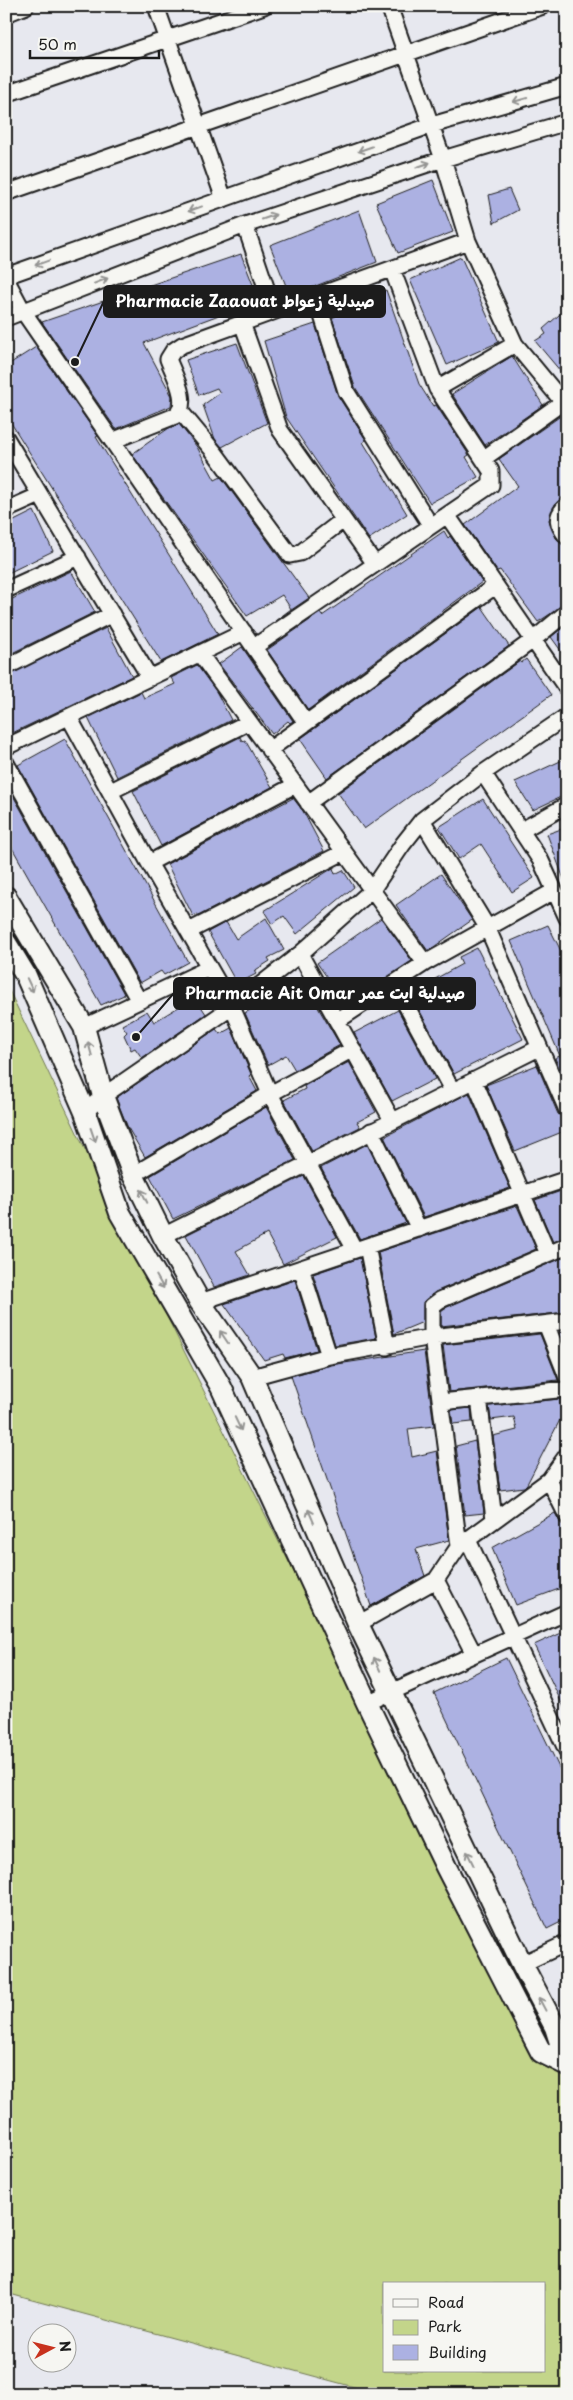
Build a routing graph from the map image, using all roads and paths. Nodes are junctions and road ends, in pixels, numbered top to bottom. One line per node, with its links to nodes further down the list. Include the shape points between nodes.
1 (26, 6): 6 (street)
2 (156, 6): 7 (street)
3 (264, 6): 7 (street)
4 (390, 6): 8 (street)
5 (543, 6): 8 (street)
6 (6, 14)
7 (166, 40): 10 (street); 13 (street)
8 (406, 54): 12 (street); 13 (street)
9 (567, 86): 12 (street, one-way to 12)
10 (6, 94)
11 (567, 122): 14 (street)
12 (432, 125): 14 (street); 16 (street, one-way to 16)
13 (198, 126): 15 (street); 16 (street)
14 (443, 158): 17 (street, one-way to 14); 18 (street)
15 (6, 193)
16 (224, 198): 20 (street, one-way to 20)
17 (245, 225): 22 (street, one-way to 17); 23 (street)
18 (468, 241): 19 (street); 26 (street)
19 (392, 269): 21 (street); 27 (street)
20 (6, 277): 22 (street)
21 (316, 297): 23 (street); 38 (street, via 346,391)
22 (23, 311): 24 (street); 31 (street)
23 (274, 311): 25 (street)
24 (6, 318)
25 (242, 323): 29 (street, via 182,345 170,355 168,359 183,404); 37 (street, via 280,430)
26 (515, 344): 27 (street); 28 (street)
27 (437, 389): 32 (street)
28 (565, 405): 32 (street)
29 (181, 412): 31 (street); 37 (street, via 290,555 300,553)
30 (6, 438): 33 (street)
31 (112, 441): 46 (street)
32 (484, 459): 36 (street, via 491,471 491,485)
33 (40, 495): 35 (street); 40 (street)
34 (567, 505): 39 (street, via 557,520)
35 (6, 510)
36 (447, 515): 38 (street); 42 (street)
37 (343, 520): 41 (street)
38 (431, 526): 41 (street)
39 (567, 537)
40 (78, 557): 43 (street); 45 (street)
41 (375, 564): 48 (street)
42 (495, 586): 47 (street); 56 (street)
43 (6, 590)
44 (567, 612): 47 (street)
45 (112, 614): 50 (street); 51 (street)
46 (244, 632): 48 (street); 49 (street)
47 (533, 640): 52 (street); 63 (street)
48 (254, 647): 56 (street)
49 (200, 654): 51 (street); 55 (street)
50 (6, 666)
51 (150, 678): 54 (street)
52 (567, 689)
53 (567, 716): 60 (street)
54 (69, 717): 57 (street); 62 (street)
55 (249, 722): 58 (street); 62 (street)
56 (306, 723): 58 (street)
57 (6, 747)
58 (269, 750): 61 (street)
59 (6, 763): 80 (street)
60 (483, 773): 65 (street); 66 (street)
61 (295, 785): 63 (street); 68 (street)
62 (111, 791): 68 (street)
63 (308, 803): 67 (street)
64 (567, 805): 66 (street)
65 (422, 820): 69 (street); 73 (street)
66 (522, 830): 70 (street)
67 (344, 852): 69 (street); 74 (street)
68 (149, 863): 74 (street)
69 (372, 890): 76 (street); 77 (street)
70 (554, 891): 72 (street); 73 (street)
71 (6, 897): 83 (street)
72 (566, 914)
73 (487, 927): 77 (street); 84 (street)
74 (189, 931): 78 (street)
75 (6, 943): 91 (street, one-way to 91, via 26,976)
76 (300, 954): 81 (street); 82 (street)
77 (425, 963): 79 (street)
78 (210, 968): 80 (street); 81 (street)
79 (394, 983): 82 (street); 87 (street)
80 (139, 1001): 83 (street)
81 (232, 1007): 88 (street); 89 (street)
82 (337, 1021): 85 (street)
83 (84, 1027): 89 (street, one-way to 83)
84 (539, 1048): 86 (street); 90 (street)
85 (352, 1049): 88 (street); 92 (street)
86 (474, 1080): 87 (street); 97 (street)
87 (452, 1090): 92 (street)
88 (270, 1094): 94 (street); 95 (street)
89 (103, 1096): 91 (street); 95 (street)
90 (567, 1110)
91 (85, 1112): 126 (street, one-way to 126, via 120,1213 221,1387)
92 (392, 1120): 93 (street)
93 (371, 1131): 94 (street); 98 (street)
94 (307, 1164): 99 (street); 101 (street)
95 (134, 1175): 99 (street, one-way to 95)
96 (567, 1179): 97 (street)
97 (524, 1193): 98 (street); 102 (street)
98 (419, 1229): 101 (street)
99 (164, 1236): 104 (street)
100 (567, 1246): 102 (street)
101 (361, 1248): 103 (street); 108 (street)
102 (548, 1254): 107 (street, via 434,1303)
103 (301, 1268): 104 (street); 109 (street)
104 (200, 1302): 110 (street, one-way to 104)
105 (567, 1321): 106 (street)
106 (546, 1324): 107 (street); 111 (street)
107 (432, 1337): 108 (street); 114 (street)
108 (387, 1346): 109 (street)
109 (329, 1356): 110 (street)
110 (252, 1377): 122 (street, one-way to 110)
111 (567, 1377)
112 (567, 1389): 113 (street)
113 (479, 1398): 114 (street); 118 (street)
114 (440, 1402): 119 (street)
115 (564, 1462): 116 (street)
116 (549, 1480): 117 (street); 118 (street)
117 (567, 1516)
118 (494, 1519): 119 (street)
119 (464, 1543): 120 (street); 123 (street)
120 (436, 1580): 122 (street); 124 (street)
121 (567, 1612): 123 (street)
122 (358, 1624): 125 (street, one-way to 122)
123 (513, 1636): 124 (street); 127 (street)
124 (474, 1654): 125 (street)
125 (389, 1692): 126 (street); 129 (street, one-way to 125)
126 (366, 1703): 131 (street, via 541,2052)
127 (567, 1751)
128 (567, 1943): 129 (street)
129 (522, 1964): 130 (street, one-way to 129)
130 (561, 2024): 131 (street)
131 (567, 2065)

